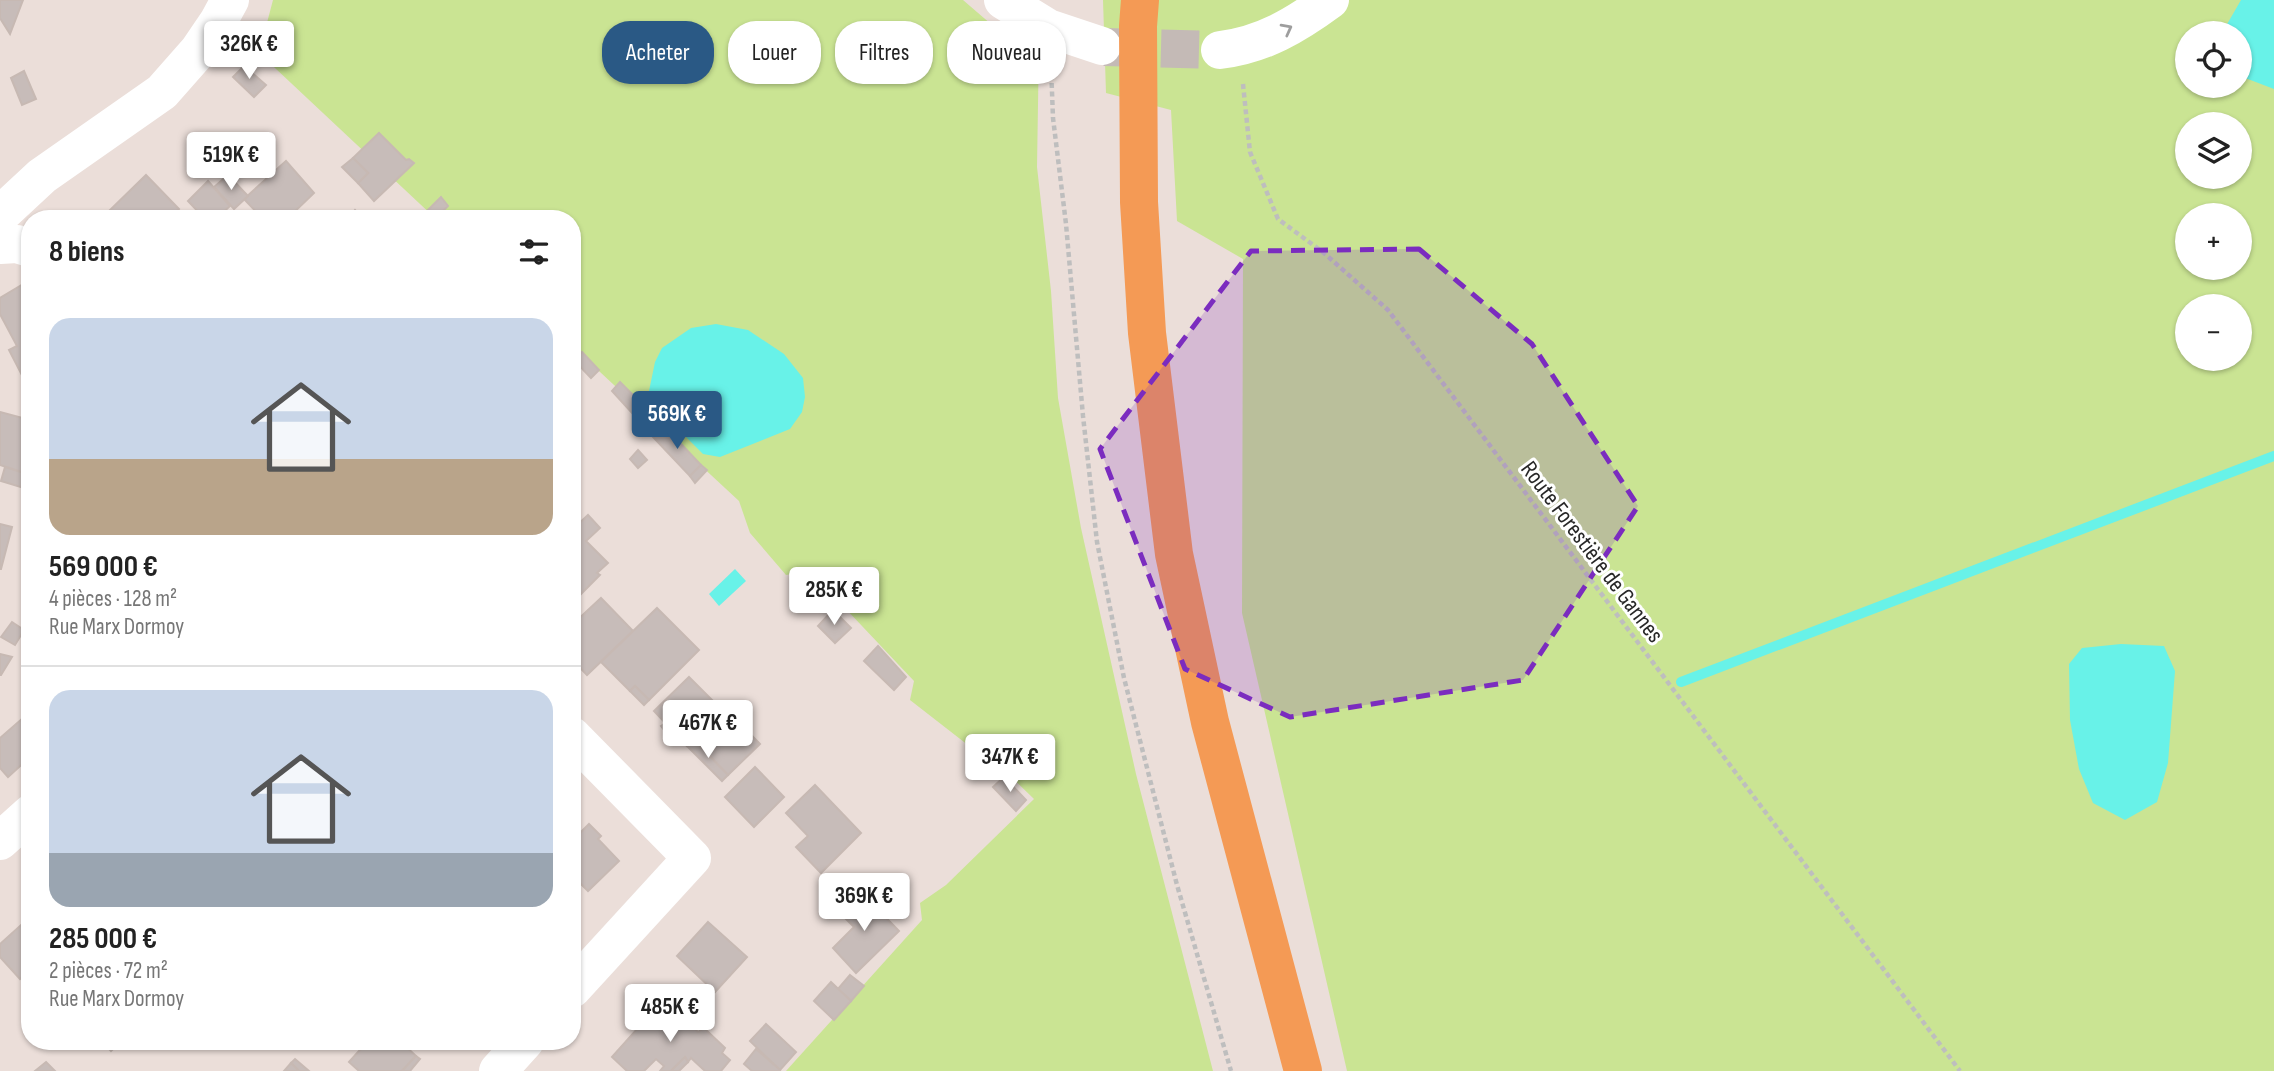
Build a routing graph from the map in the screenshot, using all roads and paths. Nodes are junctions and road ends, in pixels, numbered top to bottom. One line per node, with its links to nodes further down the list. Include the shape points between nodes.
1 (230, 0): 10 (main road, via 199,50 162,92 42,176)
2 (1003, 0): 5 (main road)
3 (1140, 0): 20 (main road, via 1140,228 1147,333 1174,554 1210,722)
4 (1330, 0): 8 (main road, one-way to 4, via 1268,39)
5 (1037, 21)
6 (1066, 34): 7 (main road)
7 (1102, 46)
8 (1230, 49): 21 (path, Route Forestière de Gannes, via 1250,152 1278,219 1388,310)
9 (1050, 84): 19 (path, via 1097,542 1127,691)
10 (0, 215)
11 (0, 245): 12 (main road)
12 (21, 245)
13 (581, 745): 16 (main road, via 692,858)
14 (21, 822): 15 (main road)
15 (0, 841)
16 (581, 979)
17 (517, 1050): 18 (main road)
18 (498, 1071)
19 (1231, 1071)
20 (1304, 1071)
21 (1960, 1071)

